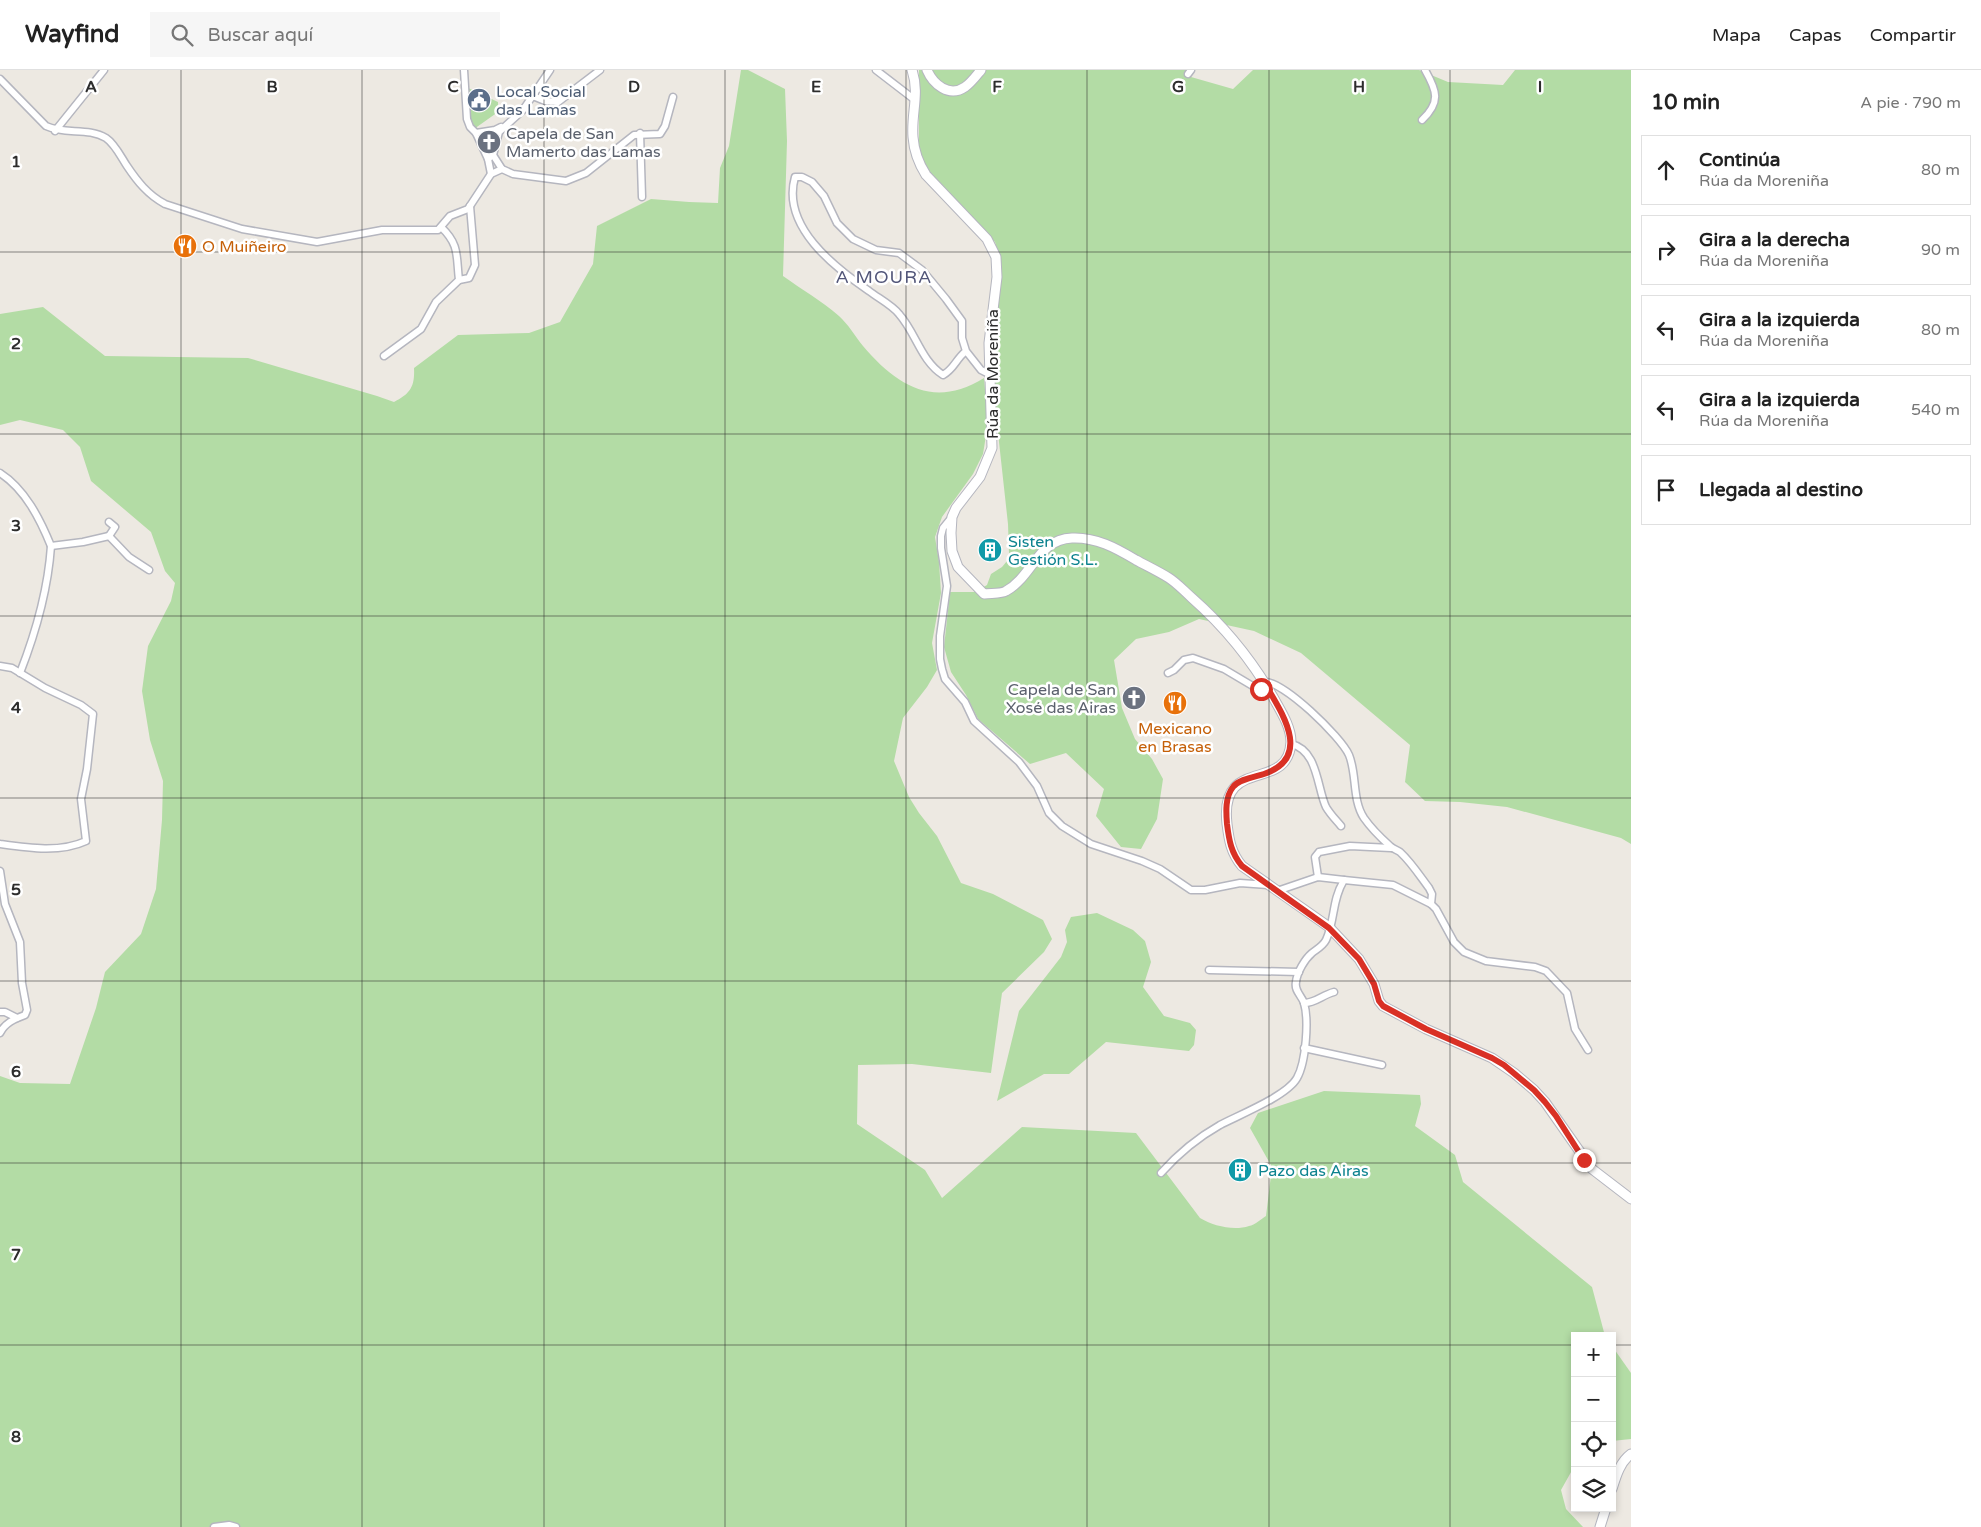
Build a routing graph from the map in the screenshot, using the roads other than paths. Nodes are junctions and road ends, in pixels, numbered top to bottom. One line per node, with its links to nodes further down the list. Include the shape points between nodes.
1 (104, 70): 16 (street)
2 (464, 70): 17 (street, via 467,118)
3 (550, 70): 11 (street)
4 (600, 70): 11 (street, via 558,102)
5 (876, 70): 13 (street)
6 (912, 70): 13 (street, Rúa da Moreniña)
7 (927, 70): 8 (street, via 934,82 954,91 965,87)
8 (981, 70)
9 (1425, 70): 14 (street, via 1435,91 1435,100)
10 (0, 79): 16 (street, via 46,126)
11 (533, 96): 15 (street, via 523,110)
12 (673, 97): 18 (street, via 660,134)
13 (915, 100): 28 (street, Rúa da Moreniña, via 913,137 920,166 987,239 996,257)
14 (1422, 120)
15 (506, 124): 17 (street, via 496,130); 19 (street)
16 (55, 131): 24 (street, via 92,132 108,139 153,197 165,204 242,229 317,242 382,230 433,231)
17 (476, 133): 19 (street)
18 (640, 134): 20 (street, via 628,138 574,179 559,182 521,176); 22 (street)
19 (490, 157): 20 (street); 21 (street)
20 (502, 169): 21 (street)
21 (491, 174): 23 (street)
22 (642, 197)
23 (470, 206): 24 (street, via 450,216); 25 (street, via 475,265 469,278)
24 (441, 227): 25 (street, via 455,243)
25 (460, 280): 27 (street, via 436,302 421,329)
26 (966, 351): 26 (street, via 962,322 922,270 899,253 876,250 853,238 837,223 824,196 812,182 795,177 792,189 796,213 813,244 837,268 899,313 933,369 943,375 951,371 957,358); 28 (street, via 981,370)
27 (384, 356)
28 (989, 374): 30 (street, Rúa da Moreniña, via 992,448 980,477 966,493)
29 (0, 473): 33 (street, via 33,509)
30 (952, 518): 38 (street, Rúa da Moreniña, via 952,551 958,567 984,594 1005,592 1019,582 1047,547 1069,538 1087,538 1113,547 1170,579 1232,637); 46 (street, via 941,536 947,586 940,636 940,659 945,679 965,702 974,721 1019,762 1037,786 1049,813 1062,826 1091,844 1160,869 1191,890 1240,883)
31 (109, 522): 32 (street, via 115,527)
32 (109, 536): 33 (street); 34 (street, via 129,557)
33 (51, 546): 36 (street, via 46,589)
34 (149, 570)
35 (0, 666): 36 (street, via 11,667)
36 (20, 673): 41 (street, via 93,714 80,799 86,840 75,845 45,849)
37 (1168, 673): 38 (street, via 1184,660 1192,658 1224,669 1256,688)
38 (1266, 685): 39 (street, Rúa da Moreniña, via 1287,724); 42 (street, via 1269,681 1296,699 1346,750 1360,812)
39 (1291, 744): 40 (street, via 1301,748 1314,766 1326,808); 46 (street, via 1286,758 1278,767 1233,787 1226,806 1231,849 1242,866)
40 (1341, 826)
41 (0, 844)
42 (1391, 848): 44 (street, via 1350,846 1319,852 1315,857); 48 (street, via 1401,854 1429,888)
43 (0, 872): 55 (street, via 5,904 18,936 27,1010)
44 (1318, 877): 45 (street); 47 (street)
45 (1344, 880): 48 (street, via 1392,885); 49 (street, via 1336,896)
46 (1268, 885): 47 (street)
47 (1277, 891): 49 (street)
48 (1431, 904): 58 (street, via 1454,942 1464,952 1486,961 1535,967 1546,972 1567,993 1575,1029)
49 (1329, 928): 51 (street, via 1324,944 1306,959); 61 (street, via 1359,959 1383,1006 1492,1058 1514,1073 1550,1109 1592,1169)
50 (1209, 970): 51 (street)
51 (1299, 972): 53 (street, via 1296,988)
52 (1334, 992): 53 (street, via 1316,1002)
53 (1304, 1004): 57 (street)
54 (0, 1012): 55 (street)
55 (17, 1018): 56 (street, via 4,1026)
56 (0, 1034)
57 (1304, 1048): 59 (street); 60 (street, via 1299,1074 1290,1086 1212,1130 1181,1152)
58 (1588, 1050)
59 (1382, 1065)
60 (1161, 1173)
61 (1631, 1199)
62 (1631, 1454): 63 (street)
63 (1616, 1476)
64 (1605, 1512): 67 (street)
65 (214, 1527): 66 (street)
66 (236, 1527)
67 (1600, 1527)

